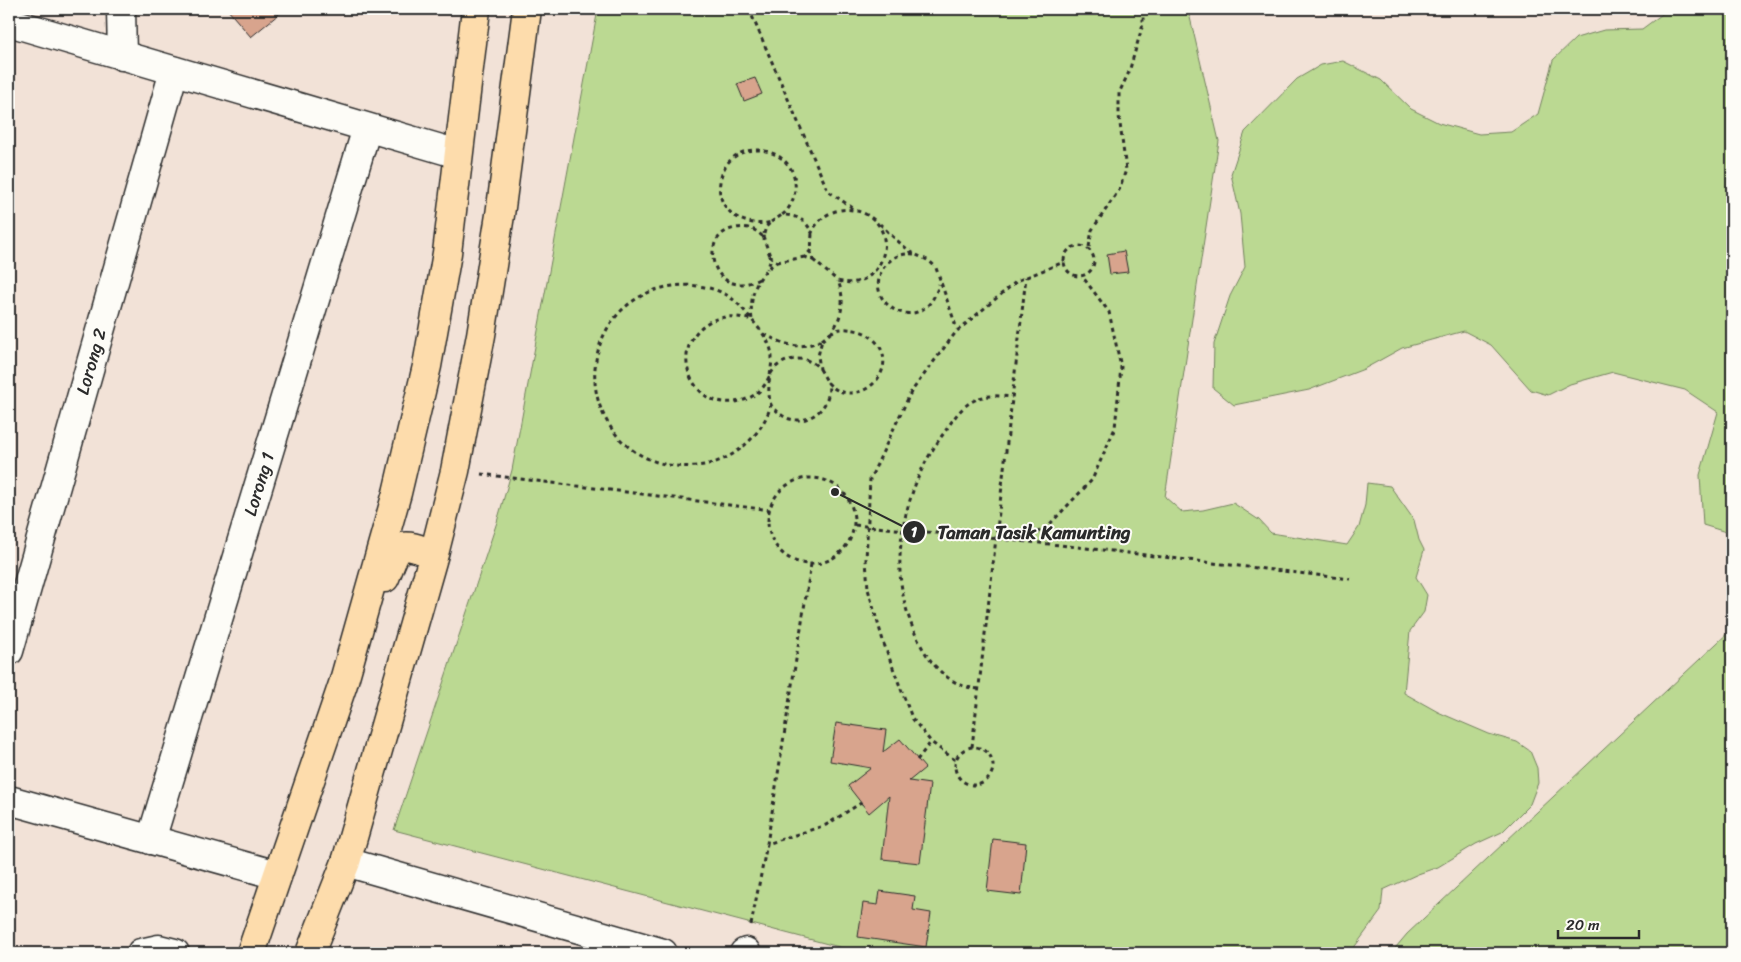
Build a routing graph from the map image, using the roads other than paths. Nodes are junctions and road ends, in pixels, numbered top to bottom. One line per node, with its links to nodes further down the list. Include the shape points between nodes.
1 (121, 9): 5 (street)
2 (476, 9): 8 (main road)
3 (527, 9): 9 (main road, via 481,335 455,471)
4 (9, 22): 5 (street)
5 (122, 56): 6 (street)
6 (174, 71): 7 (street); 10 (street, Lorong 2)
7 (367, 128): 8 (street); 13 (street, Lorong 1)
8 (458, 154): 11 (main road, via 427,366 397,493)
9 (434, 554): 11 (main road, via 410,546 401,546 395,551); 14 (main road)
10 (9, 652)
11 (344, 684): 15 (main road)
12 (9, 800): 13 (street)
13 (151, 840): 15 (street)
14 (346, 862): 19 (main road); 20 (street)
15 (277, 875): 18 (main road)
16 (141, 953): 17 (street, via 158,949)
17 (176, 953)
18 (250, 953)
19 (310, 953)
20 (663, 953)

